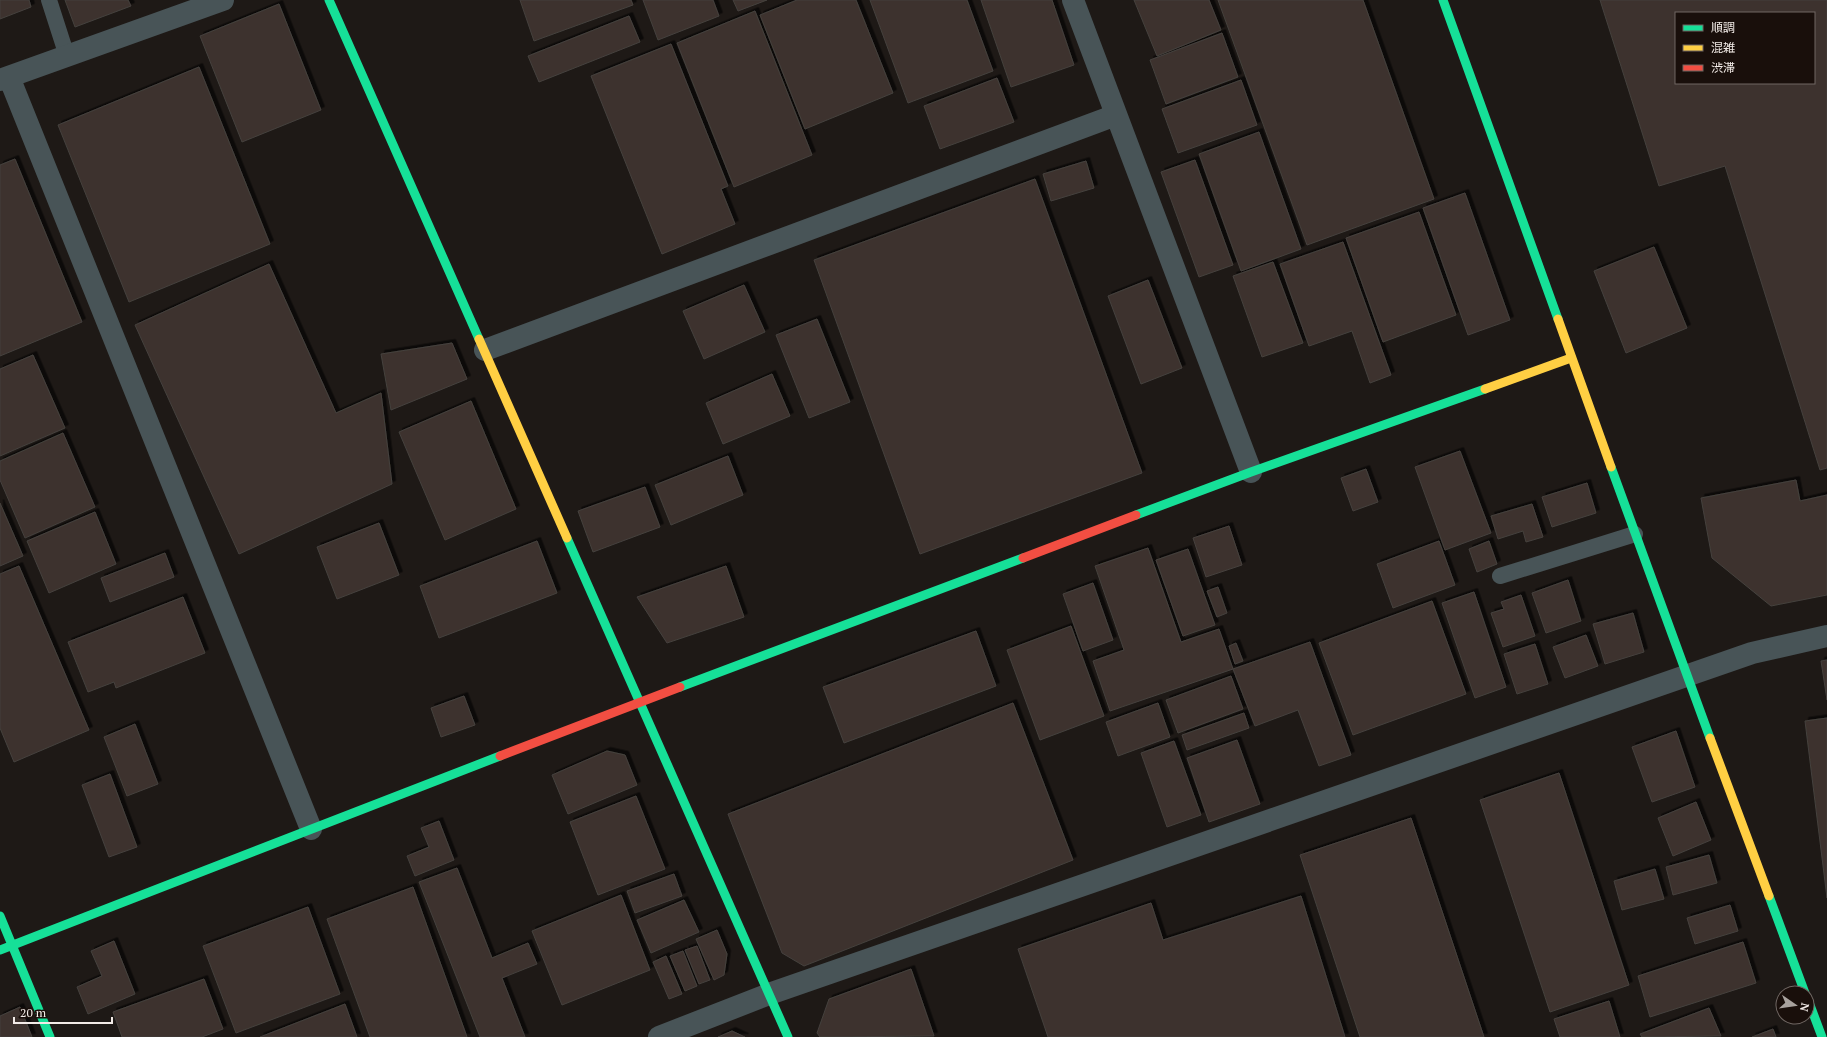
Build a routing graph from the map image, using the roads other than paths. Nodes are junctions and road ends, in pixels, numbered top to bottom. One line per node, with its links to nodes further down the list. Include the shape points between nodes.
1 (49, 0): 6 (lane)
2 (224, 0): 6 (street)
3 (329, 0): 9 (street)
4 (1074, 0): 8 (street)
5 (1443, 0): 10 (street)
6 (67, 56): 7 (street)
7 (5, 78): 17 (street)
8 (1116, 116): 9 (street); 11 (street)
9 (485, 350): 16 (street)
10 (1570, 358): 11 (street); 12 (street)
11 (1251, 472): 16 (street)
12 (1634, 534): 13 (lane); 15 (street)
13 (1500, 576)
14 (1827, 636): 15 (street, via 1752,653)
15 (1687, 677): 21 (street); 22 (street)
16 (640, 702): 17 (street); 22 (street)
17 (310, 829): 19 (street)
18 (0, 916): 19 (street)
19 (12, 945): 20 (street); 24 (street)
20 (0, 950)
21 (1802, 985)
22 (769, 994): 25 (street); 26 (street)
23 (1815, 1018): 27 (street)
24 (50, 1037)
25 (659, 1037)
26 (788, 1037)
27 (1822, 1037)

